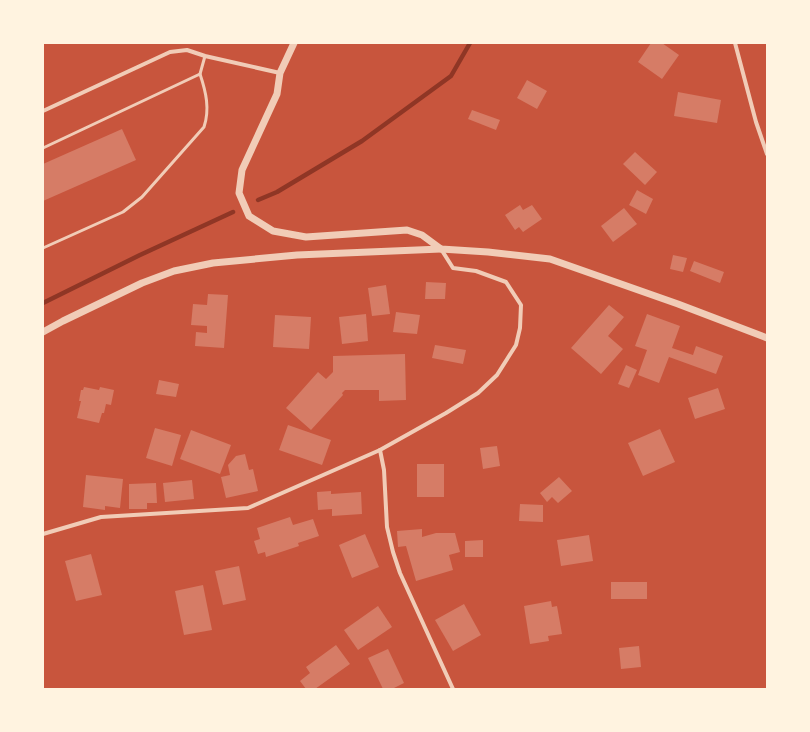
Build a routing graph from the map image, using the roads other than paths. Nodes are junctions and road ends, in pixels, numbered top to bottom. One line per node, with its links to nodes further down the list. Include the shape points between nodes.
1 (294, 43): 4 (street)
2 (735, 43): 8 (street)
3 (205, 56): 4 (street); 5 (lane); 6 (street, via 187,50 170,52)
4 (280, 73): 10 (street, via 277,94 242,170 239,193 249,216 273,231 306,237 406,230 422,235)
5 (200, 74): 7 (lane); 9 (lane, via 207,101 204,127 142,196 123,212)
6 (43, 111)
7 (43, 148)
8 (767, 154)
9 (43, 248)
10 (441, 249): 11 (street, via 297,255 213,263 174,271 142,283); 12 (street, via 550,259); 13 (street, via 453,268 476,271 506,282 521,305 516,345 496,375 478,393)
11 (43, 332)
12 (767, 338)
13 (380, 450): 14 (street, via 248,508 101,517); 15 (street, via 384,470 387,527 393,552 400,574)
14 (43, 534)
15 (453, 689)

